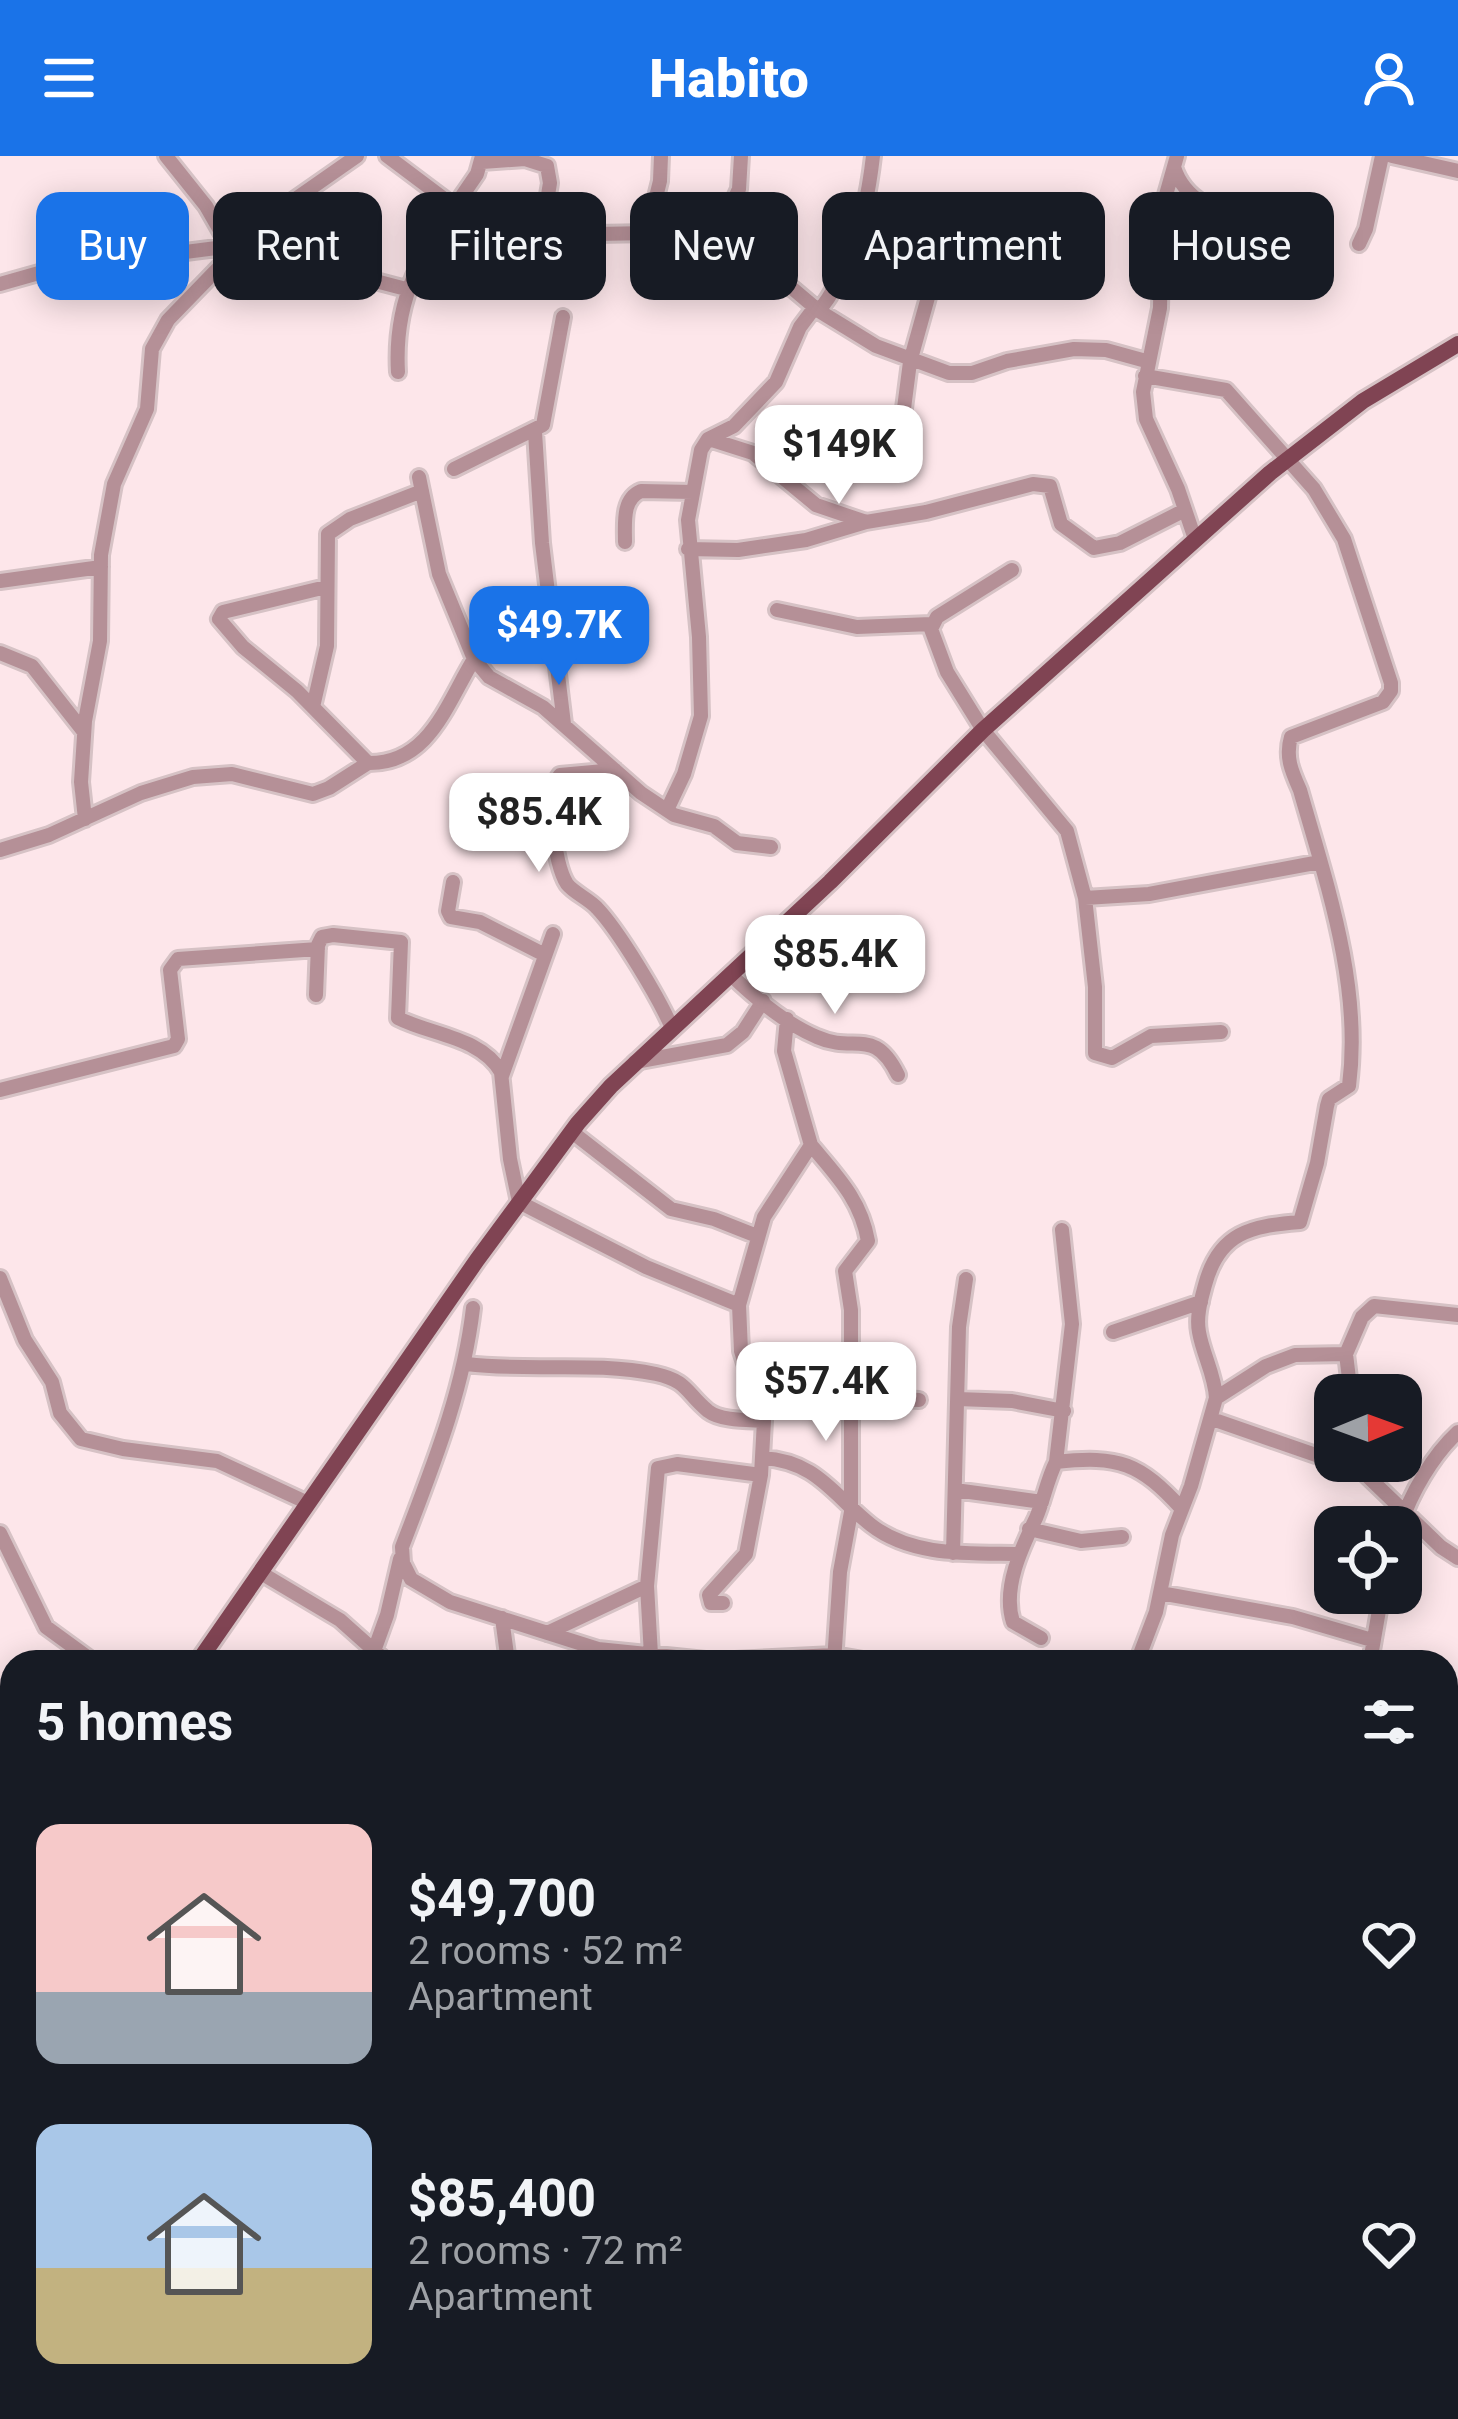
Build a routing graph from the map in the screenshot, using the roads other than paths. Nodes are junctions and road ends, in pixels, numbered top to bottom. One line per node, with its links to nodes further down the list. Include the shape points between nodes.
1 (166, 156): 19 (street)
2 (357, 156): 12 (street)
3 (387, 156): 13 (street)
4 (661, 156): 16 (street)
5 (742, 156): 17 (street)
6 (873, 156): 28 (street, via 850,256)
7 (1382, 156): 20 (street)
8 (1392, 156): 11 (street)
9 (482, 159): 14 (street); 15 (street, via 547,166)
10 (1176, 161): 18 (street); 32 (street, via 1162,209 1160,308)
11 (1458, 171)
12 (308, 192)
13 (444, 192)
14 (463, 192)
15 (548, 192)
16 (657, 192)
17 (738, 192)
18 (1189, 192)
19 (213, 213)
20 (1359, 244)
21 (213, 246): 24 (street)
22 (213, 272): 45 (street, via 152,350 147,409 114,484)
23 (382, 283): 25 (street)
24 (0, 284)
25 (406, 289): 33 (street)
26 (798, 293): 28 (street)
27 (927, 300): 31 (street)
28 (817, 309): 31 (street); 35 (street, via 776,382 734,426)
29 (563, 316): 34 (street, via 548,415)
30 (1458, 344): 36 (main road)
31 (910, 362): 32 (street, via 962,374 1089,349); 38 (street, via 899,448 818,427)
32 (1145, 369): 36 (street, via 1226,390); 40 (street, via 1146,419)
33 (398, 372)
34 (535, 432): 37 (street); 54 (street)
35 (709, 439): 38 (street, via 735,444); 39 (street)
36 (1287, 459): 42 (main road); 63 (street, via 1344,539 1391,683 1383,702 1291,737 1289,766)
37 (454, 469)
38 (778, 470): 41 (street, via 816,505)
39 (693, 492): 43 (street, via 634,494); 44 (street)
40 (1184, 511): 41 (street, via 1104,548 1067,531 1045,484); 42 (street)
41 (866, 522): 44 (street, via 806,540)
42 (1195, 539): 55 (main road)
43 (625, 542)
44 (688, 549): 59 (street, via 703,699)
45 (101, 567): 47 (street); 56 (street, via 100,641)
46 (1012, 570): 50 (street)
47 (0, 581)
48 (326, 587): 52 (street, via 330,530 420,484 439,574); 53 (street, via 327,646); 53 (street, via 219,619)
49 (777, 610): 50 (street, via 857,628)
50 (931, 624): 55 (street, via 946,672)
51 (0, 653): 56 (street, via 32,666)
52 (473, 659): 54 (street); 57 (street, via 418,749 387,764)
53 (313, 707): 57 (street)
54 (564, 724): 58 (street)
55 (983, 730): 65 (street, via 1067,831); 69 (main road)
56 (84, 732): 60 (street)
57 (368, 763): 60 (street, via 313,794 232,774 194,777)
58 (616, 770): 59 (street); 73 (street, via 560,775 551,825 567,884 618,935)
59 (667, 810): 61 (street, via 737,843)
60 (85, 819): 62 (street)
61 (771, 847)
62 (0, 850)
63 (1320, 862): 65 (street); 86 (street, via 1347,967 1349,1085 1329,1099 1300,1222 1231,1239 1217,1252)
64 (454, 881): 68 (street, via 451,917 480,922)
65 (1085, 898): 74 (street, via 1095,1053 1112,1058 1151,1036)
66 (553, 934): 68 (street)
67 (318, 949): 70 (street); 77 (street, via 332,934 401,942 398,1018 488,1054); 78 (street, via 178,959 170,970 177,1044)
68 (545, 955): 77 (street)
69 (731, 974): 71 (street); 73 (main road)
70 (316, 995)
71 (764, 1001): 72 (street); 75 (street, via 727,1045)
72 (787, 1019): 76 (street, via 820,1039 875,1045); 80 (street, via 782,1042)
73 (672, 1028): 75 (main road)
74 (1221, 1032)
75 (634, 1062): 79 (main road)
76 (898, 1075)
77 (502, 1078): 81 (street)
78 (0, 1090)
79 (572, 1132): 81 (main road); 83 (street, via 671,1209)
80 (811, 1145): 83 (street); 94 (street, via 849,1190 866,1233 866,1249 845,1271)
81 (519, 1202): 87 (street, via 646,1268); 109 (main road)
82 (1062, 1230): 98 (street, via 1072,1324)
83 (758, 1236): 87 (street)
84 (0, 1278): 109 (street, via 60,1413 81,1439 217,1461)
85 (966, 1279): 96 (street)
86 (1201, 1302): 90 (street); 95 (street, via 1198,1328)
87 (740, 1305): 100 (street, via 740,1351)
88 (473, 1308): 92 (street)
89 (1458, 1315): 91 (street, via 1374,1306)
90 (1113, 1332)
91 (1346, 1354): 93 (street); 95 (street, via 1294,1355)
92 (466, 1364): 100 (street, via 661,1375 682,1382 710,1412); 120 (street)
93 (1348, 1374)
94 (851, 1396): 97 (street); 113 (street)
95 (1216, 1398): 99 (street)
96 (958, 1399): 98 (street); 107 (street)
97 (919, 1400)
98 (1064, 1411): 104 (street)
99 (1212, 1419): 102 (street); 112 (street)
100 (764, 1421): 103 (street)
101 (1458, 1432): 111 (street)
102 (1314, 1454)
103 (762, 1458): 105 (street); 113 (street, via 807,1468)
104 (1056, 1462): 108 (street); 112 (street, via 1130,1463)
105 (761, 1475): 123 (street, via 658,1468); 125 (street, via 746,1554 709,1595 711,1604)
106 (1370, 1482): 110 (street)
107 (955, 1490): 108 (street); 118 (street)
108 (1042, 1502): 114 (street)
109 (308, 1503): 122 (main road)
110 (1390, 1506)
111 (1410, 1506)
112 (1182, 1509): 124 (street)
113 (851, 1512): 118 (street, via 910,1544); 138 (street)
114 (1030, 1529): 117 (street, via 1081,1541); 119 (street)
115 (0, 1533): 131 (street, via 46,1627)
116 (1422, 1534): 121 (street)
117 (1122, 1537)
118 (953, 1553): 119 (street)
119 (1019, 1554): 129 (street, via 1013,1622)
120 (402, 1555): 127 (street, via 411,1580); 134 (street)
121 (1458, 1558)
122 (261, 1573): 132 (main road); 133 (street, via 340,1620)
123 (647, 1586): 128 (street); 137 (street)
124 (1160, 1594): 130 (street); 139 (street)
125 (722, 1604)
126 (1378, 1614): 130 (street)
127 (502, 1618): 128 (street); 135 (street)
128 (547, 1634): 136 (street)
129 (1041, 1638)
130 (1372, 1640): 140 (street)
131 (78, 1650)
132 (206, 1650)
133 (368, 1650)
134 (374, 1650)
135 (506, 1650)
136 (590, 1650)
137 (651, 1650)
138 (835, 1650)
139 (1142, 1650)
140 (1371, 1650)

